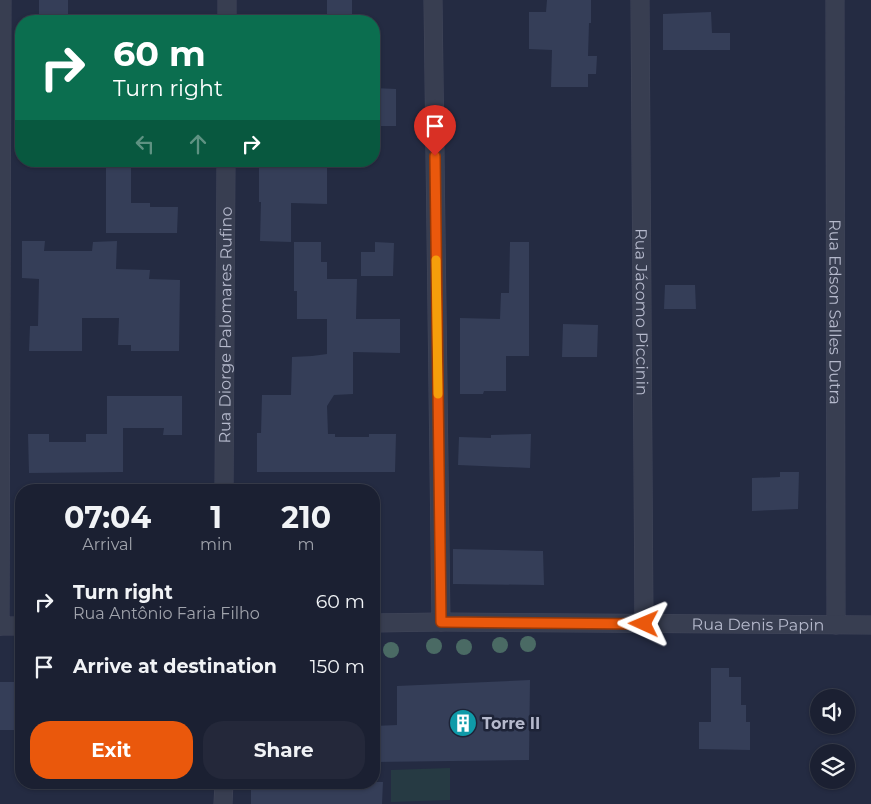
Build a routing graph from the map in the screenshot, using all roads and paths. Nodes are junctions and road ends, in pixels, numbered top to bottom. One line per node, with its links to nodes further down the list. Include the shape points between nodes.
1 (2, 0): 13 (street)
2 (227, 0): 6 (street)
3 (433, 0): 9 (street)
4 (640, 0): 11 (street, Rua Jácomo Piccinin)
5 (834, 0): 12 (street, Rua Edson Salles Dutra)
6 (227, 15)
7 (226, 167): 8 (street, Rua Diorge Palomares Rufino)
8 (224, 484)
9 (441, 622): 10 (street, Rua Denis Papin); 11 (street, Rua Denis Papin)
10 (380, 623)
11 (644, 624): 12 (street, Rua Denis Papin)
12 (836, 625): 15 (street, Rua Denis Papin)
13 (0, 626): 14 (street)
14 (15, 626)
15 (871, 626)
16 (224, 789): 17 (street)
17 (223, 804)

